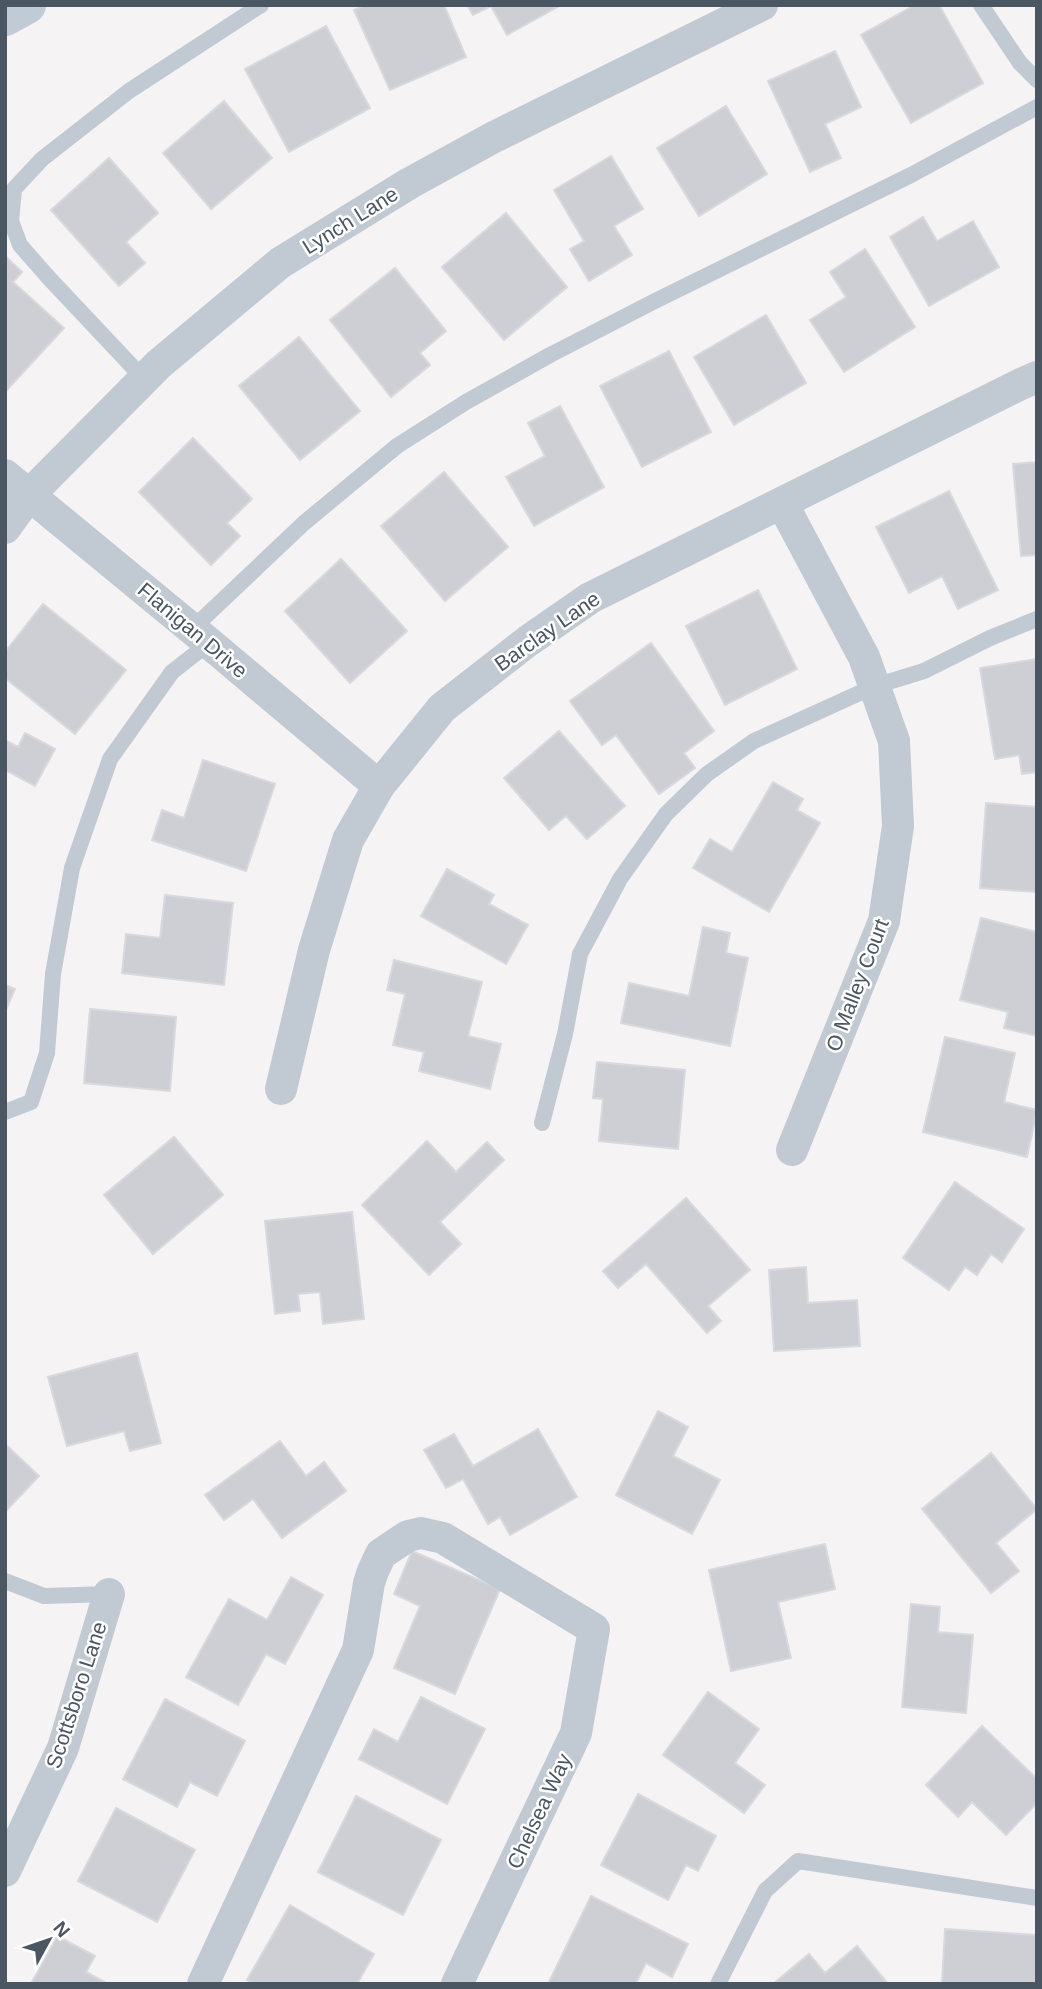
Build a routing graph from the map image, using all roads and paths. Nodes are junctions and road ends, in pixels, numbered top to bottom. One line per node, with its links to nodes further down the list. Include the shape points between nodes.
1 (27, 5): 5 (main road)
2 (261, 5): 9 (lane, via 130,91 42,159 14,188 10,222 20,245)
3 (762, 5): 9 (street, Lynch Lane, via 410,183 280,263)
4 (981, 5): 6 (lane)
5 (5, 17)
6 (1037, 80)
7 (1037, 107): 14 (lane, via 466,402 397,446 304,523)
8 (1037, 377): 11 (street, Barclay Lane)
9 (144, 379): 10 (street, Lynch Lane)
10 (17, 485): 12 (street, Lynch Lane); 14 (street, Flanigan Drive)
11 (782, 503): 15 (street, O Malley Court, via 864,657); 16 (street, Barclay Lane, via 590,598 527,641 442,708)
12 (5, 528)
13 (1037, 618): 15 (lane, via 924,671)
14 (201, 636): 16 (street, Flanigan Drive); 18 (lane, via 110,759 72,868 53,974 47,1053 32,1102)
15 (874, 686): 19 (lane, via 754,741 707,774 666,814 620,879 580,954); 20 (street, O Malley Court, via 894,741 898,825 884,921)
16 (379, 786): 17 (street, Barclay Lane, via 348,840 314,950)
17 (281, 1089)
18 (5, 1112)
19 (542, 1123)
20 (792, 1150)
21 (5, 1581): 22 (lane, via 44,1596)
22 (109, 1594): 23 (street, Scottsboro Lane, via 63,1748)
23 (5, 1871)
24 (1037, 1898): 27 (lane, via 798,1861 765,1891)
25 (203, 1984): 26 (street, Chelsea Way, via 358,1650 373,1570 381,1554 421,1533 443,1538 594,1629 576,1733)
26 (457, 1984)
27 (718, 1984)

